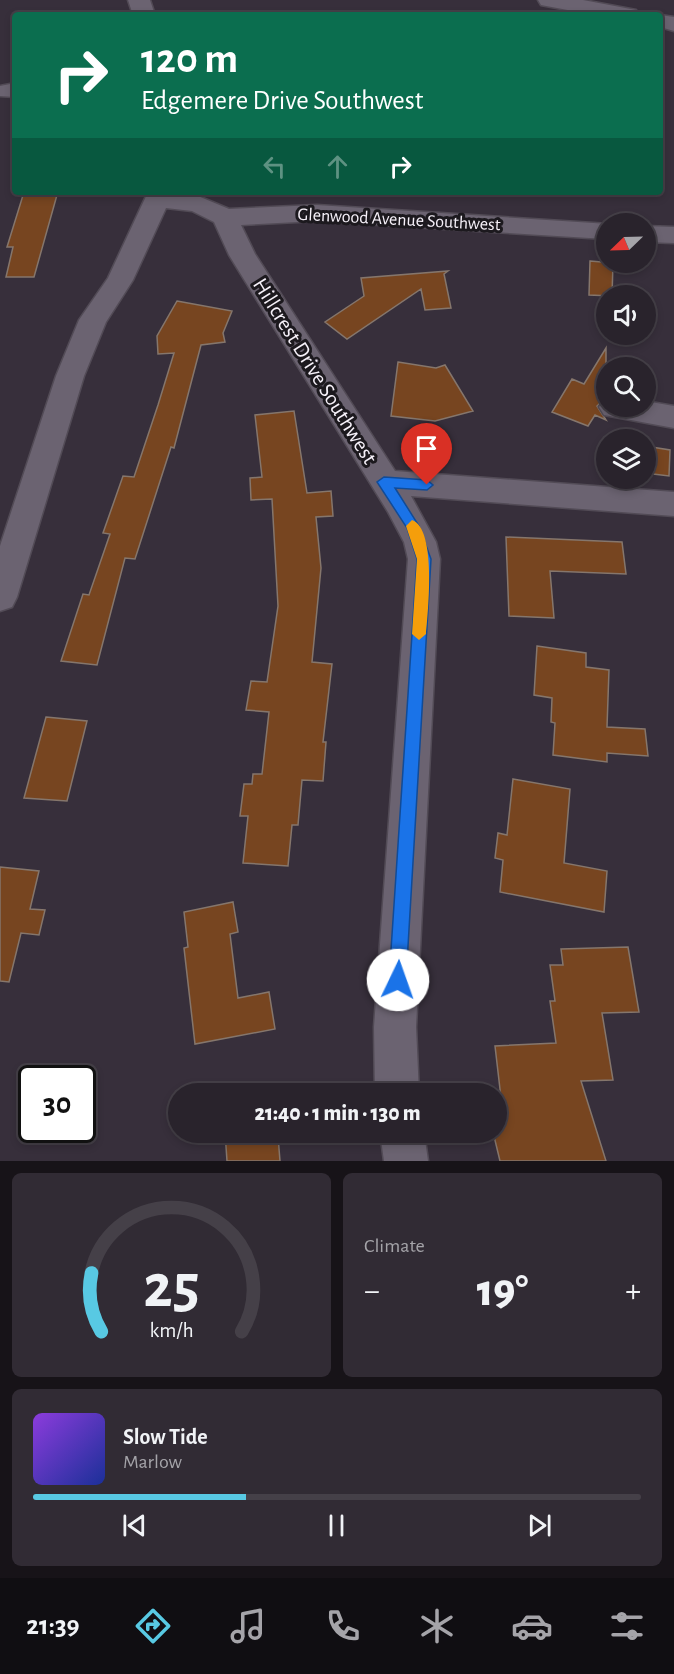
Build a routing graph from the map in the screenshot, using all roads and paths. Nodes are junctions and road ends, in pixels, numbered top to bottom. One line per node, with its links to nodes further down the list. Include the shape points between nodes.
1 (549, 0): 2 (street)
2 (612, 12)
3 (161, 196): 4 (street, Glenwood Avenue Southwest, via 198,204); 12 (street, via 120,280 93,320 74,366)
4 (225, 217): 5 (street, Glenwood Avenue Southwest, via 317,213); 10 (street, Hillcrest Drive Southwest, via 242,255)
5 (596, 230)
6 (656, 234): 7 (street)
7 (674, 235)
8 (656, 414): 9 (street)
9 (674, 417)
10 (384, 482): 11 (street); 13 (street, Hillcrest Drive Southwest, via 413,526 424,559 395,1027)
11 (674, 504)
12 (2, 584)
13 (397, 1083)
14 (404, 1143): 15 (street)
15 (406, 1161)

